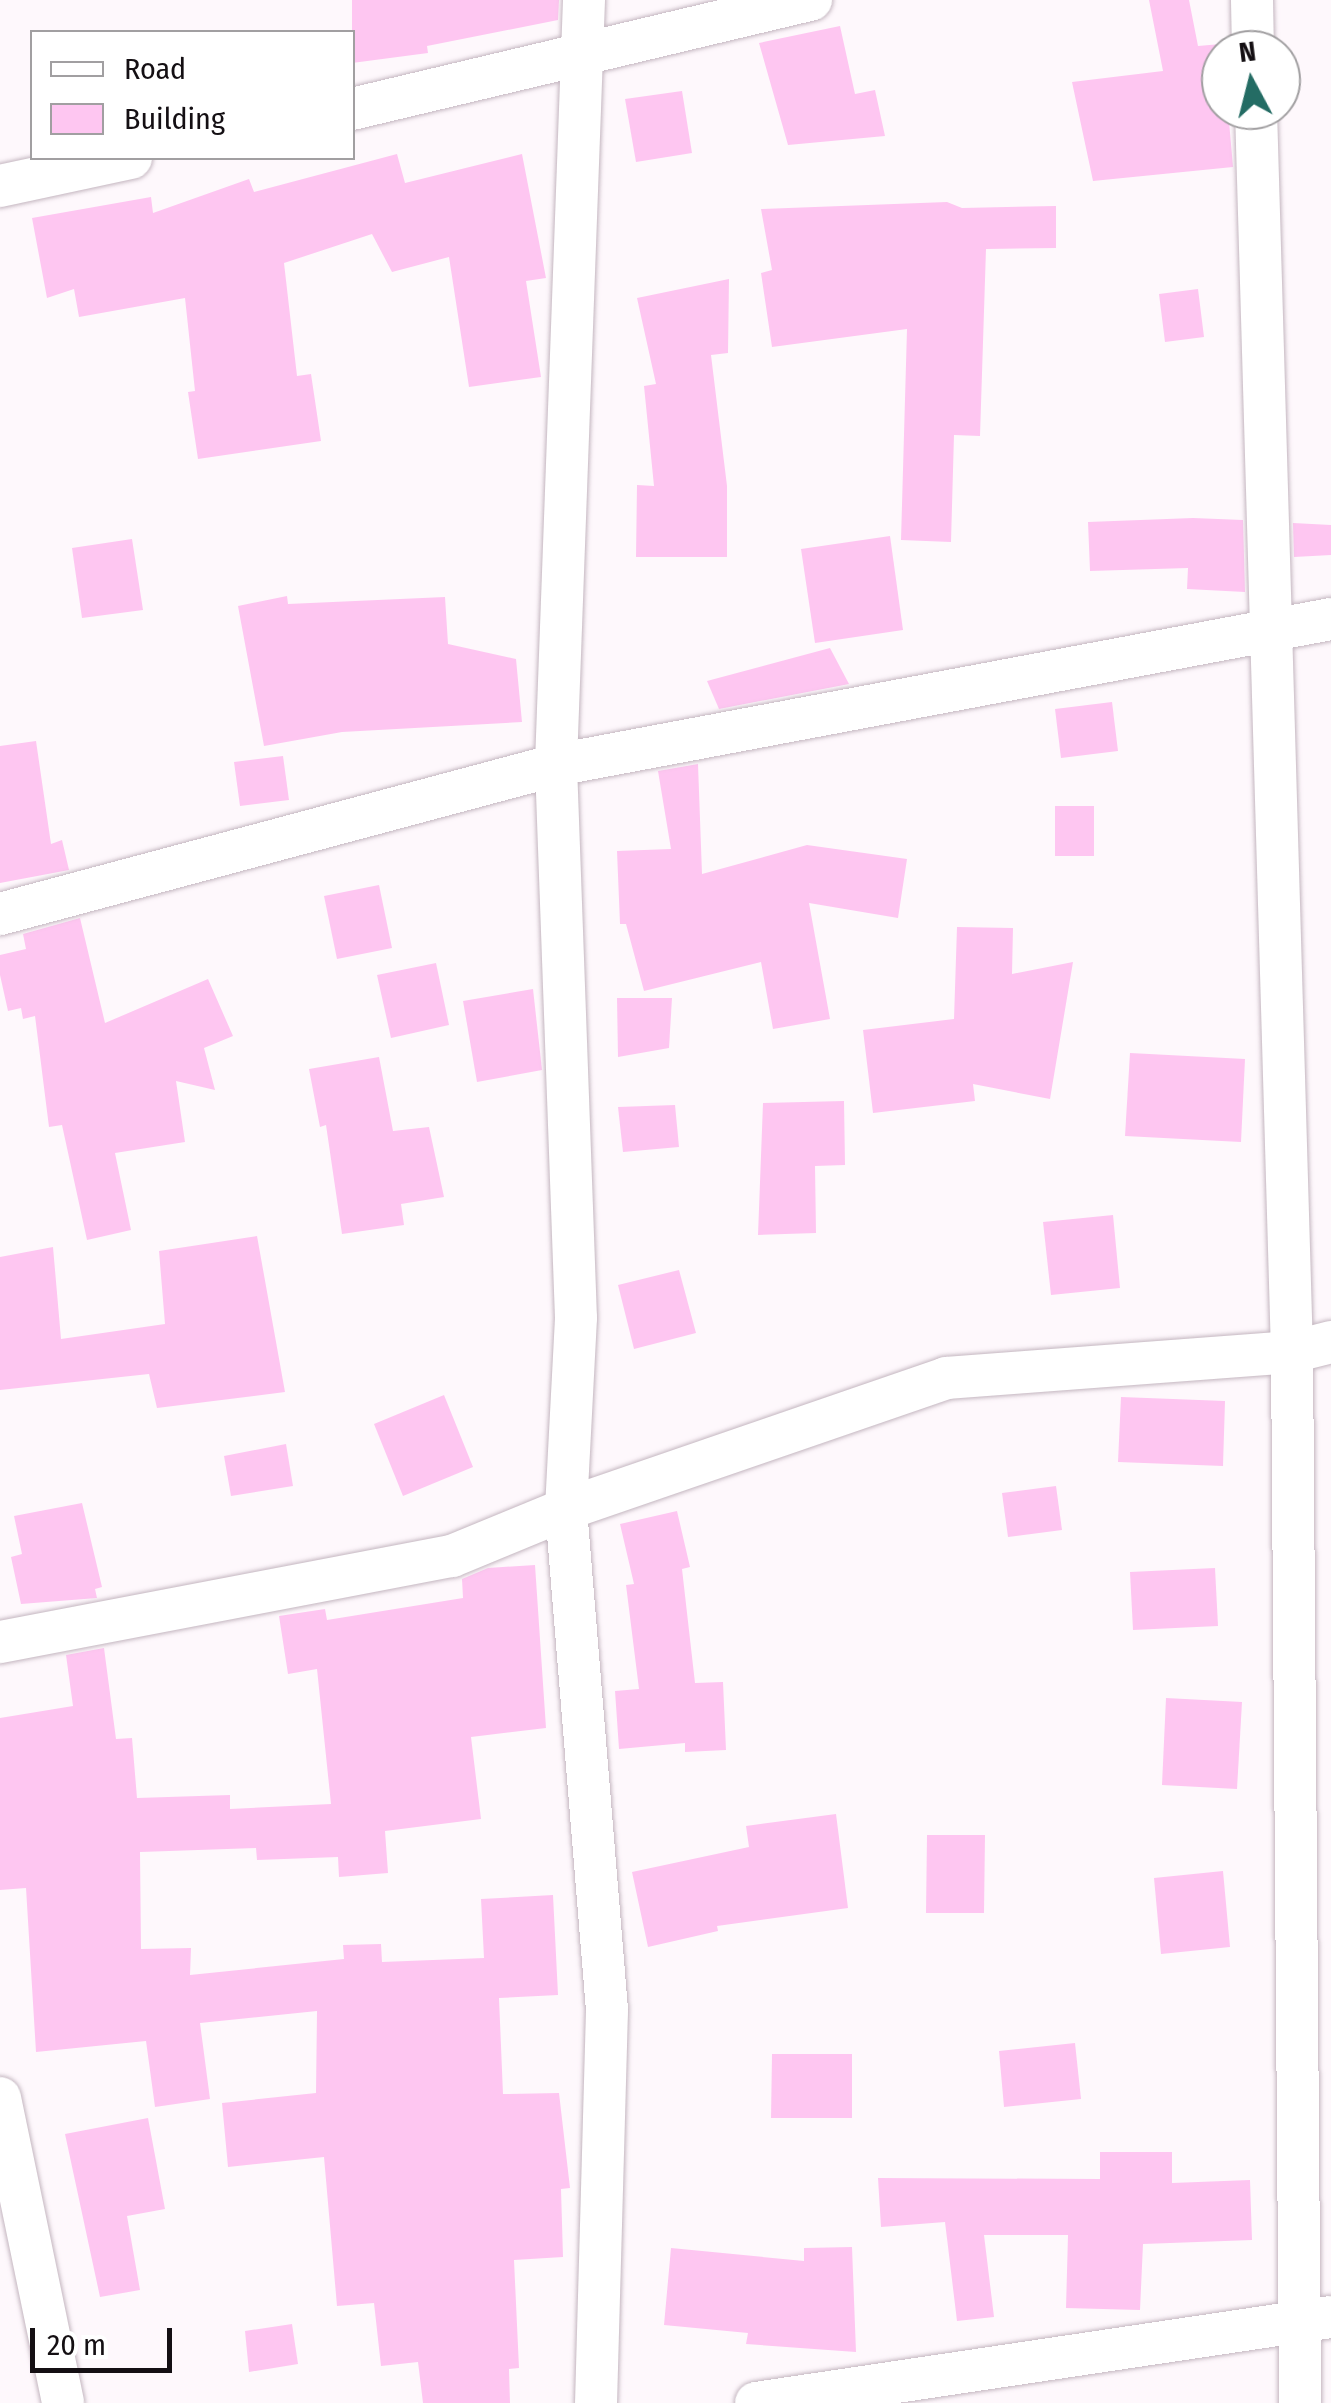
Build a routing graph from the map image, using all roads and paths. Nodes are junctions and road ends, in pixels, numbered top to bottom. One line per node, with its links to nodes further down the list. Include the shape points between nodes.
1 (584, 0): 5 (street)
2 (811, 0): 5 (street)
3 (1252, 0): 4 (street)
4 (1253, 30)
5 (586, 56): 6 (street); 12 (street)
6 (355, 108)
7 (1257, 130): 11 (street)
8 (122, 160): 9 (street)
9 (0, 186)
10 (1331, 619): 11 (street)
11 (1275, 632): 12 (street); 14 (street)
12 (556, 765): 13 (street); 15 (street, via 576,1318)
13 (0, 914)
14 (1311, 1347): 15 (street, via 946,1378); 18 (street)
15 (566, 1509): 16 (street, via 452,1556); 20 (street, via 607,2010)
16 (0, 1642)
17 (0, 2098): 19 (street)
18 (1314, 2319): 21 (street); 22 (street)
19 (62, 2403)
20 (596, 2403)
21 (756, 2403)
22 (1300, 2403)

